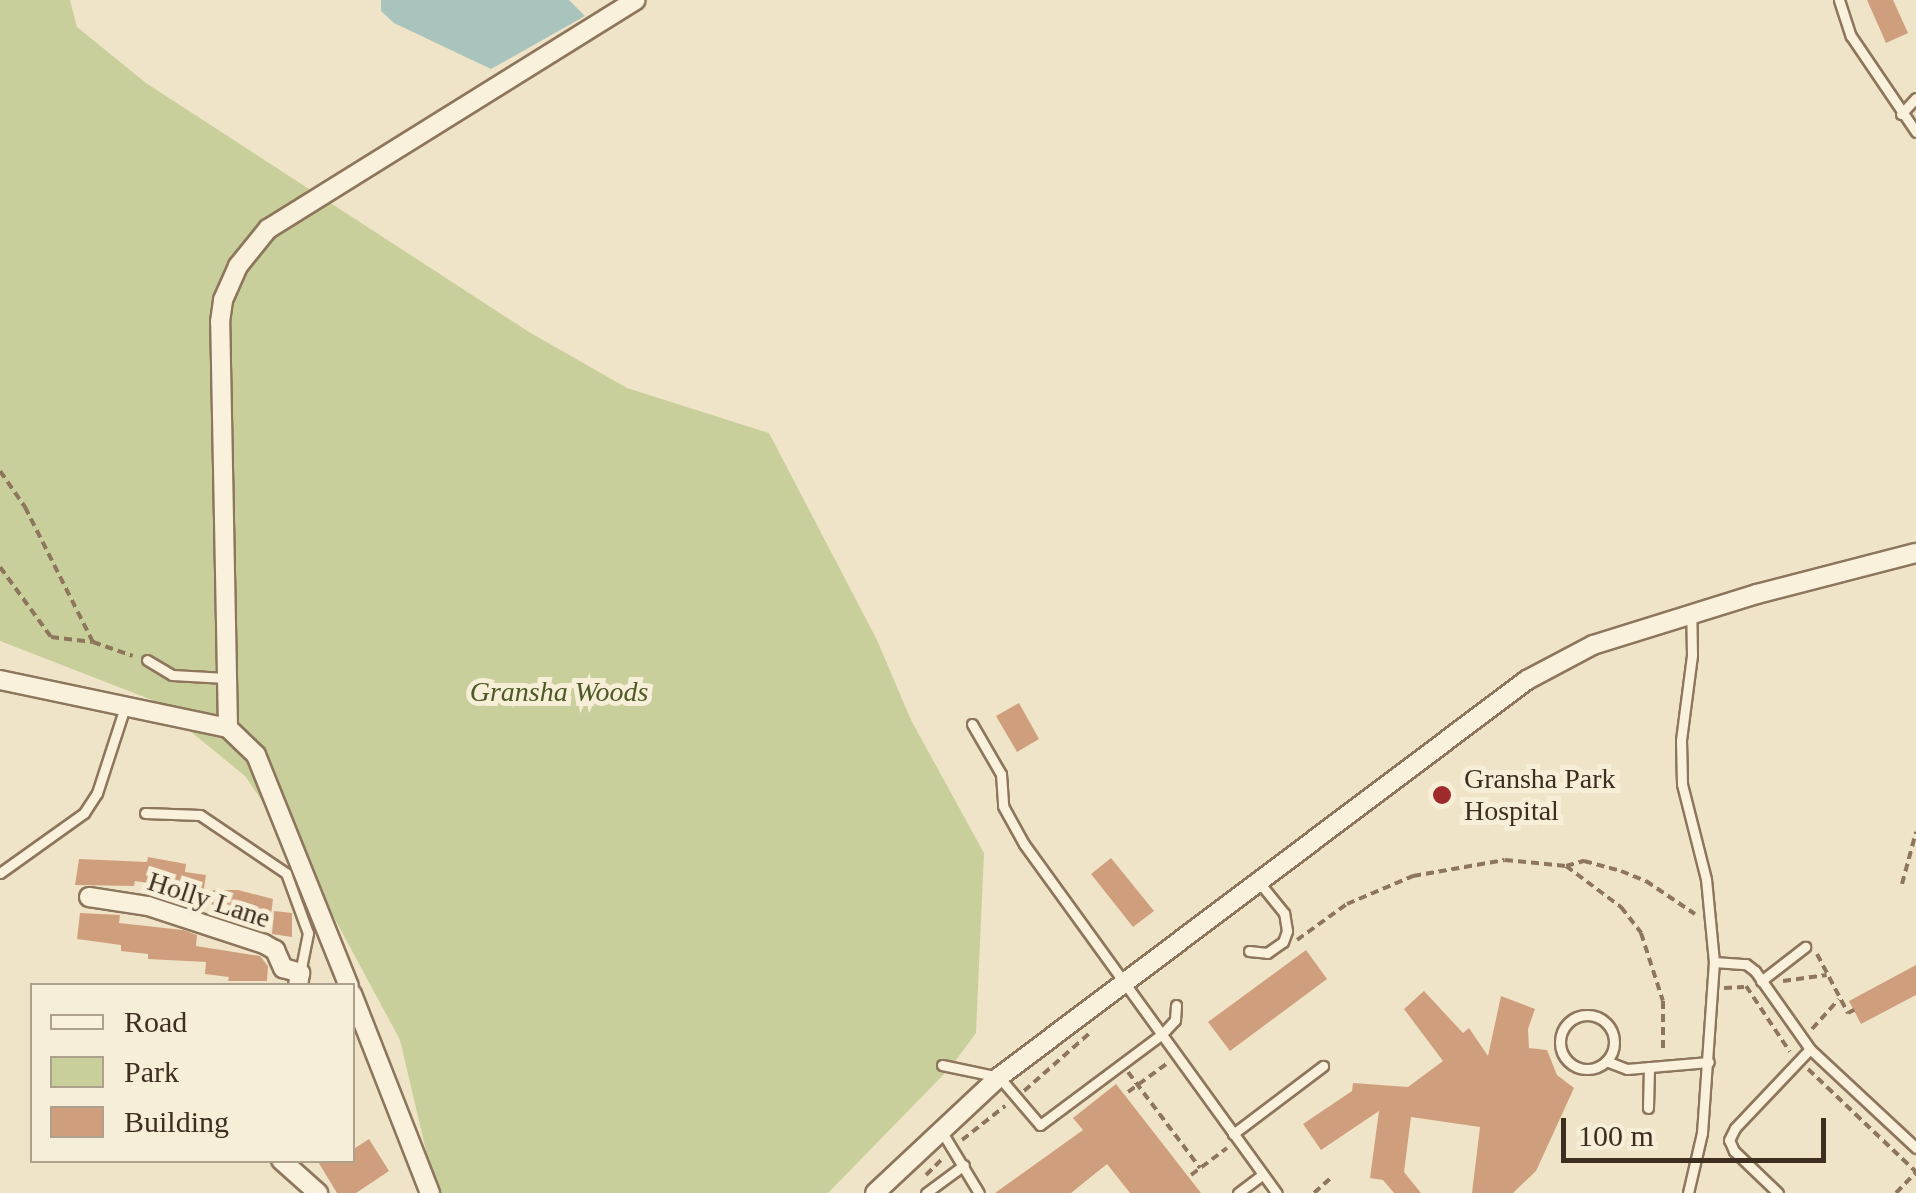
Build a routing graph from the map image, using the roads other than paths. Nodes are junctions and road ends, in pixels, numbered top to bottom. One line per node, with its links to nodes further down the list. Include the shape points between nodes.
1 (636, 0): 9 (street, via 268,230 246,252 220,322)
2 (1839, 0): 4 (lane, via 1851,36)
3 (1916, 98): 4 (lane)
4 (1901, 114): 5 (lane)
5 (1916, 132)
6 (1916, 553): 7 (street)
7 (1691, 613): 16 (street, via 1593,645 1527,680); 20 (lane, via 1682,784 1714,925)
8 (148, 660): 9 (lane, via 172,676)
9 (226, 678): 13 (street)
10 (0, 680): 11 (street)
11 (125, 706): 13 (street); 15 (lane, via 97,794 84,813)
12 (972, 724): 24 (lane, via 1001,774 1003,806 1024,844)
13 (228, 728): 23 (street, via 256,754)
14 (145, 814): 21 (lane, Holly Lane, via 200,815 286,873 308,933)
15 (0, 872)
16 (1260, 883): 19 (lane, via 1284,913 1288,932 1267,953); 24 (street)
17 (89, 897): 21 (street, Holly Lane, via 148,906 264,944)
18 (1809, 946): 22 (lane)
19 (1249, 951)
20 (1714, 962): 22 (lane, via 1746,964); 30 (lane)
21 (299, 979)
22 (1761, 981): 28 (lane)
23 (347, 983)
24 (1124, 984): 27 (lane); 34 (street)
25 (355, 1002): 43 (street)
26 (1176, 1005): 27 (lane)
27 (1162, 1034): 34 (lane, via 1040,1125); 37 (lane)
28 (1810, 1049): 38 (lane); 50 (lane, via 1729,1140)
29 (1606, 1061): 29 (lane, via 1590,1069 1572,1064 1561,1050 1566,1024 1590,1014 1606,1021 1614,1046); 33 (lane)
30 (1709, 1062): 33 (lane); 49 (lane)
31 (942, 1065): 34 (lane)
32 (1323, 1066): 37 (lane)
33 (1649, 1067): 35 (lane)
34 (999, 1077): 36 (street)
35 (1648, 1108)
36 (940, 1129): 40 (lane); 44 (street)
37 (1236, 1137): 41 (lane)
38 (1916, 1148)
39 (284, 1163): 42 (street)
40 (964, 1164): 45 (lane); 46 (lane)
41 (1263, 1174): 47 (lane); 48 (lane)
42 (318, 1193)
43 (430, 1193)
44 (874, 1193)
45 (926, 1193)
46 (979, 1193)
47 (1238, 1193)
48 (1277, 1193)
49 (1688, 1193)
50 (1778, 1193)

